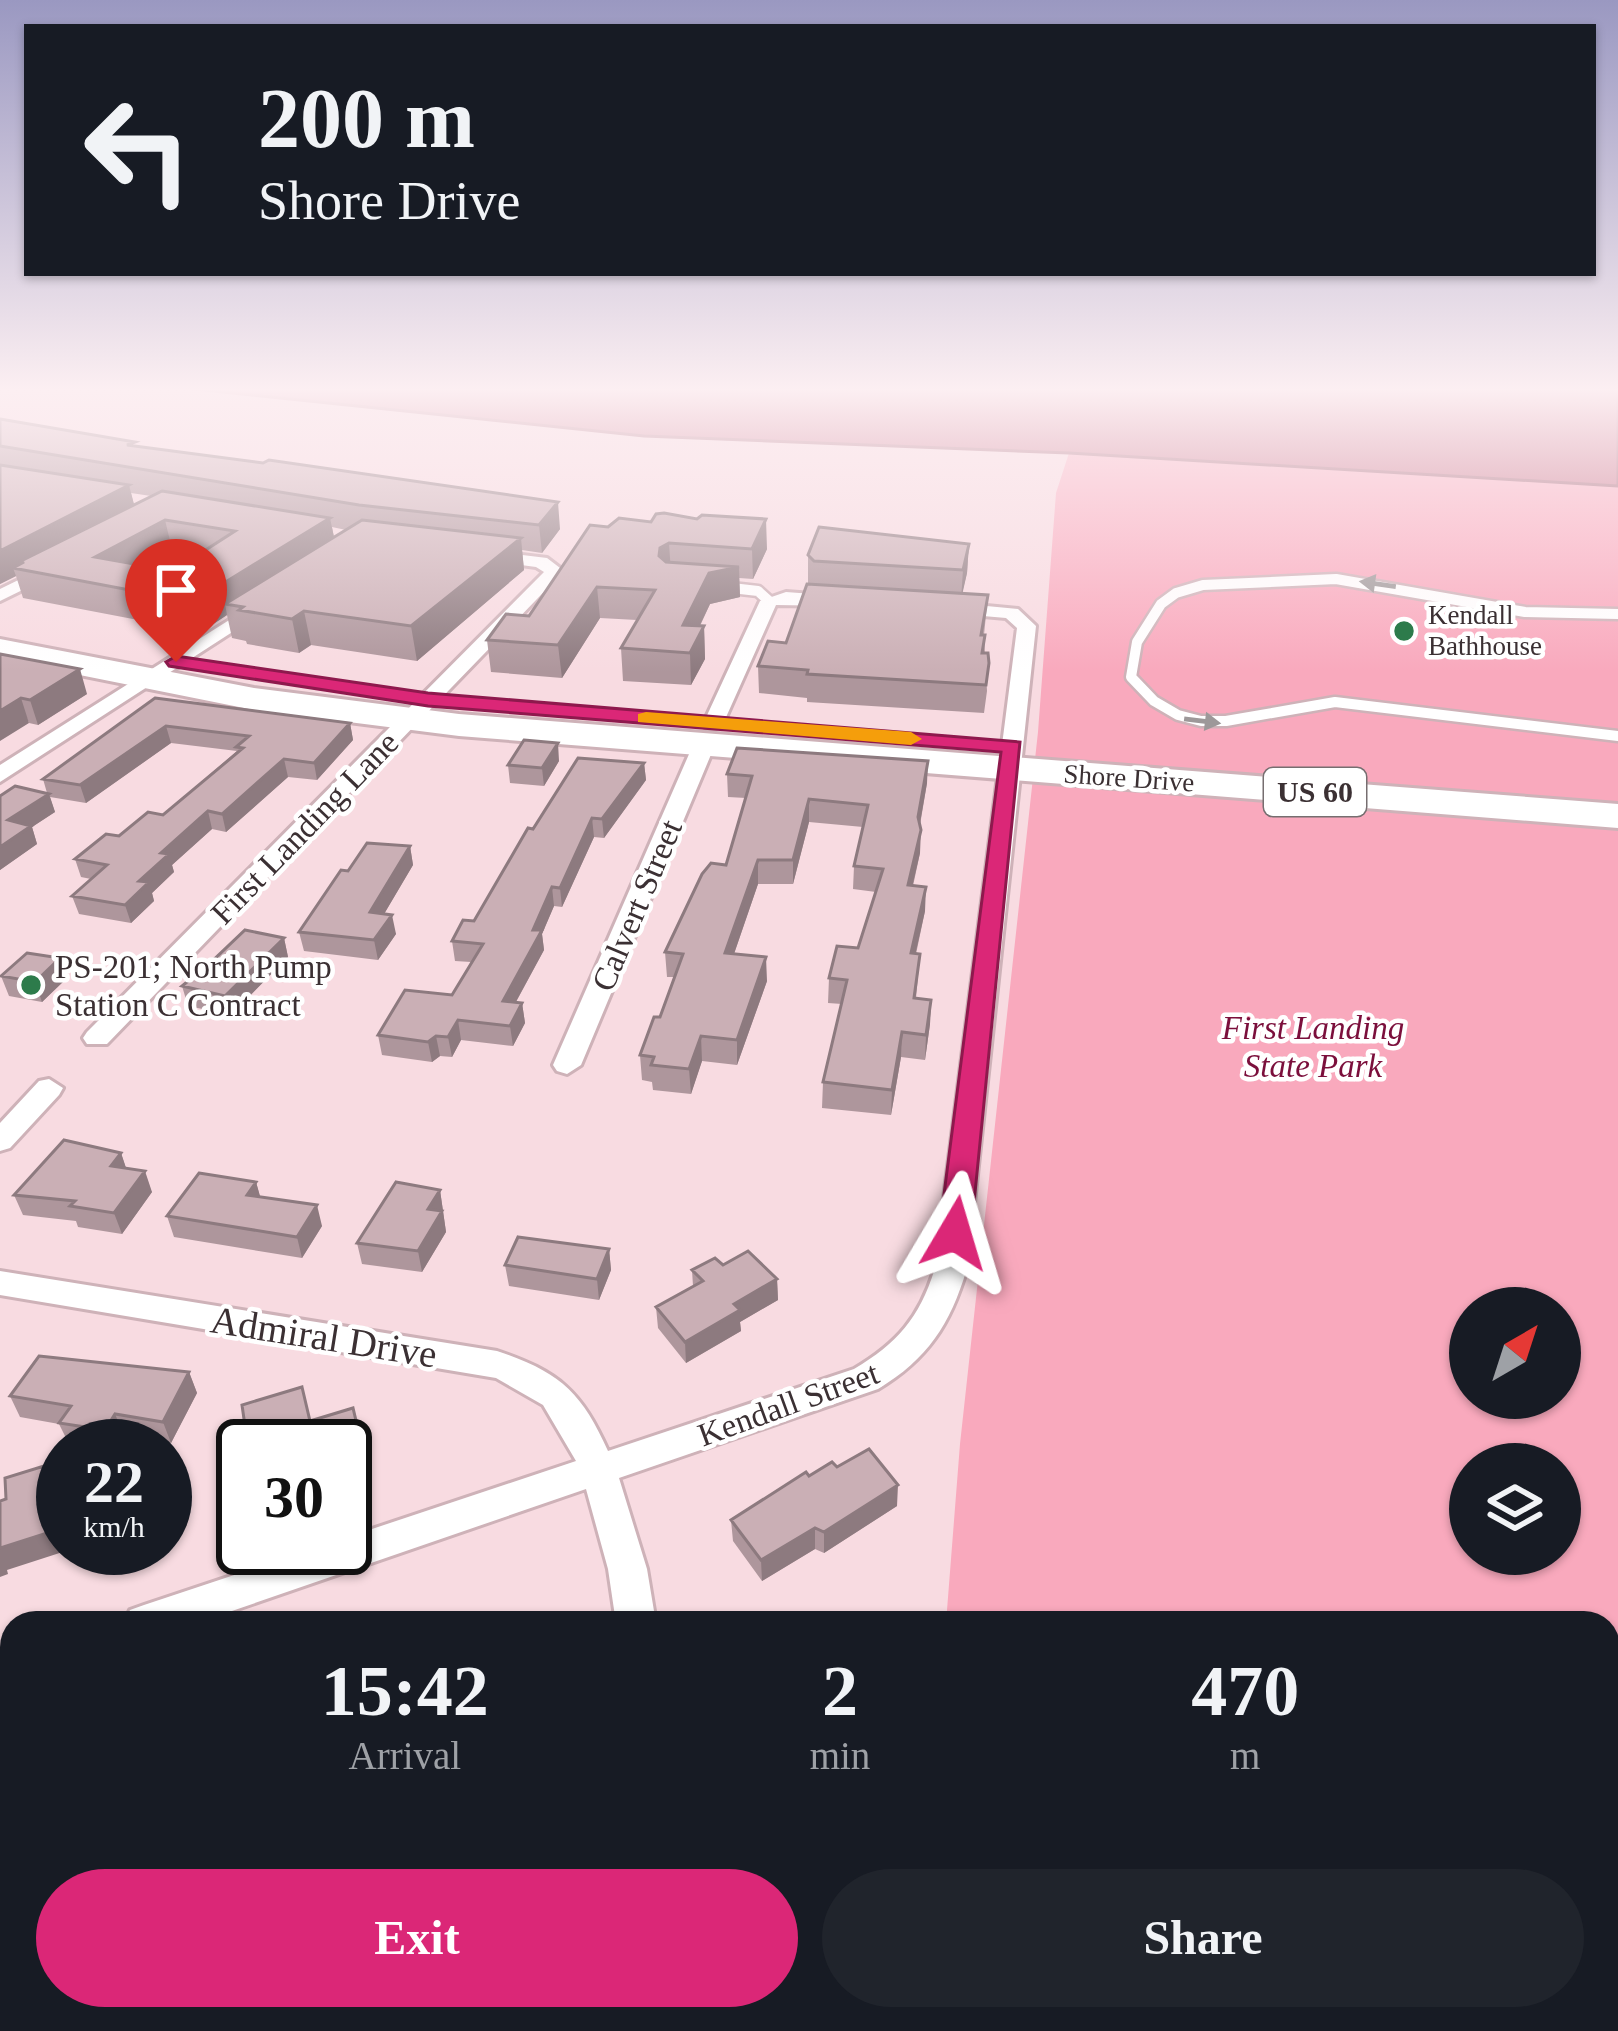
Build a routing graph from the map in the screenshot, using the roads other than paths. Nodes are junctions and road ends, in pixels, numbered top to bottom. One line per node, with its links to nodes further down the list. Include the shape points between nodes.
1 (478, 554): 13 (street, First Landing Lane, via 555,571)
2 (62, 563): 5 (street)
3 (707, 586): 6 (lane, via 758,591)
4 (285, 592): 12 (street)
5 (0, 596)
6 (769, 601): 7 (street); 14 (street, Calvert Street)
7 (853, 602)
8 (944, 608): 16 (street, Kendall Street, via 1011,614 1027,626)
9 (1618, 614): 15 (lane, one-way to 15, via 1526,612 1336,579 1239,580 1176,593 1131,662 1131,677 1167,714 1214,725 1334,702)
10 (0, 628): 12 (highway, Shore Drive / US 60)
11 (0, 650): 12 (highway, Shore Drive / US 60)
12 (163, 671): 13 (highway, Shore Drive / US 60); 17 (street)
13 (419, 710): 14 (highway, Shore Drive / US 60); 20 (street, First Landing Lane)
14 (708, 734): 16 (highway, Shore Drive / US 60); 21 (street, Calvert Street)
15 (1618, 736)
16 (1012, 758): 18 (highway, Shore Drive / US 60); 19 (highway, Shore Drive / US 60); 25 (street, Kendall Street, via 951,1268 939,1312 922,1339 866,1379)
17 (0, 776)
18 (1618, 792)
19 (1618, 816)
20 (97, 1038)
21 (567, 1065)
22 (49, 1088): 23 (street)
23 (0, 1142)
24 (0, 1282): 25 (street, Admiral Drive, via 497,1365 554,1393 574,1416)
25 (596, 1470): 26 (street, Kendall Street); 27 (street, Admiral Drive, via 622,1538)
26 (179, 1611)
27 (635, 1611)

